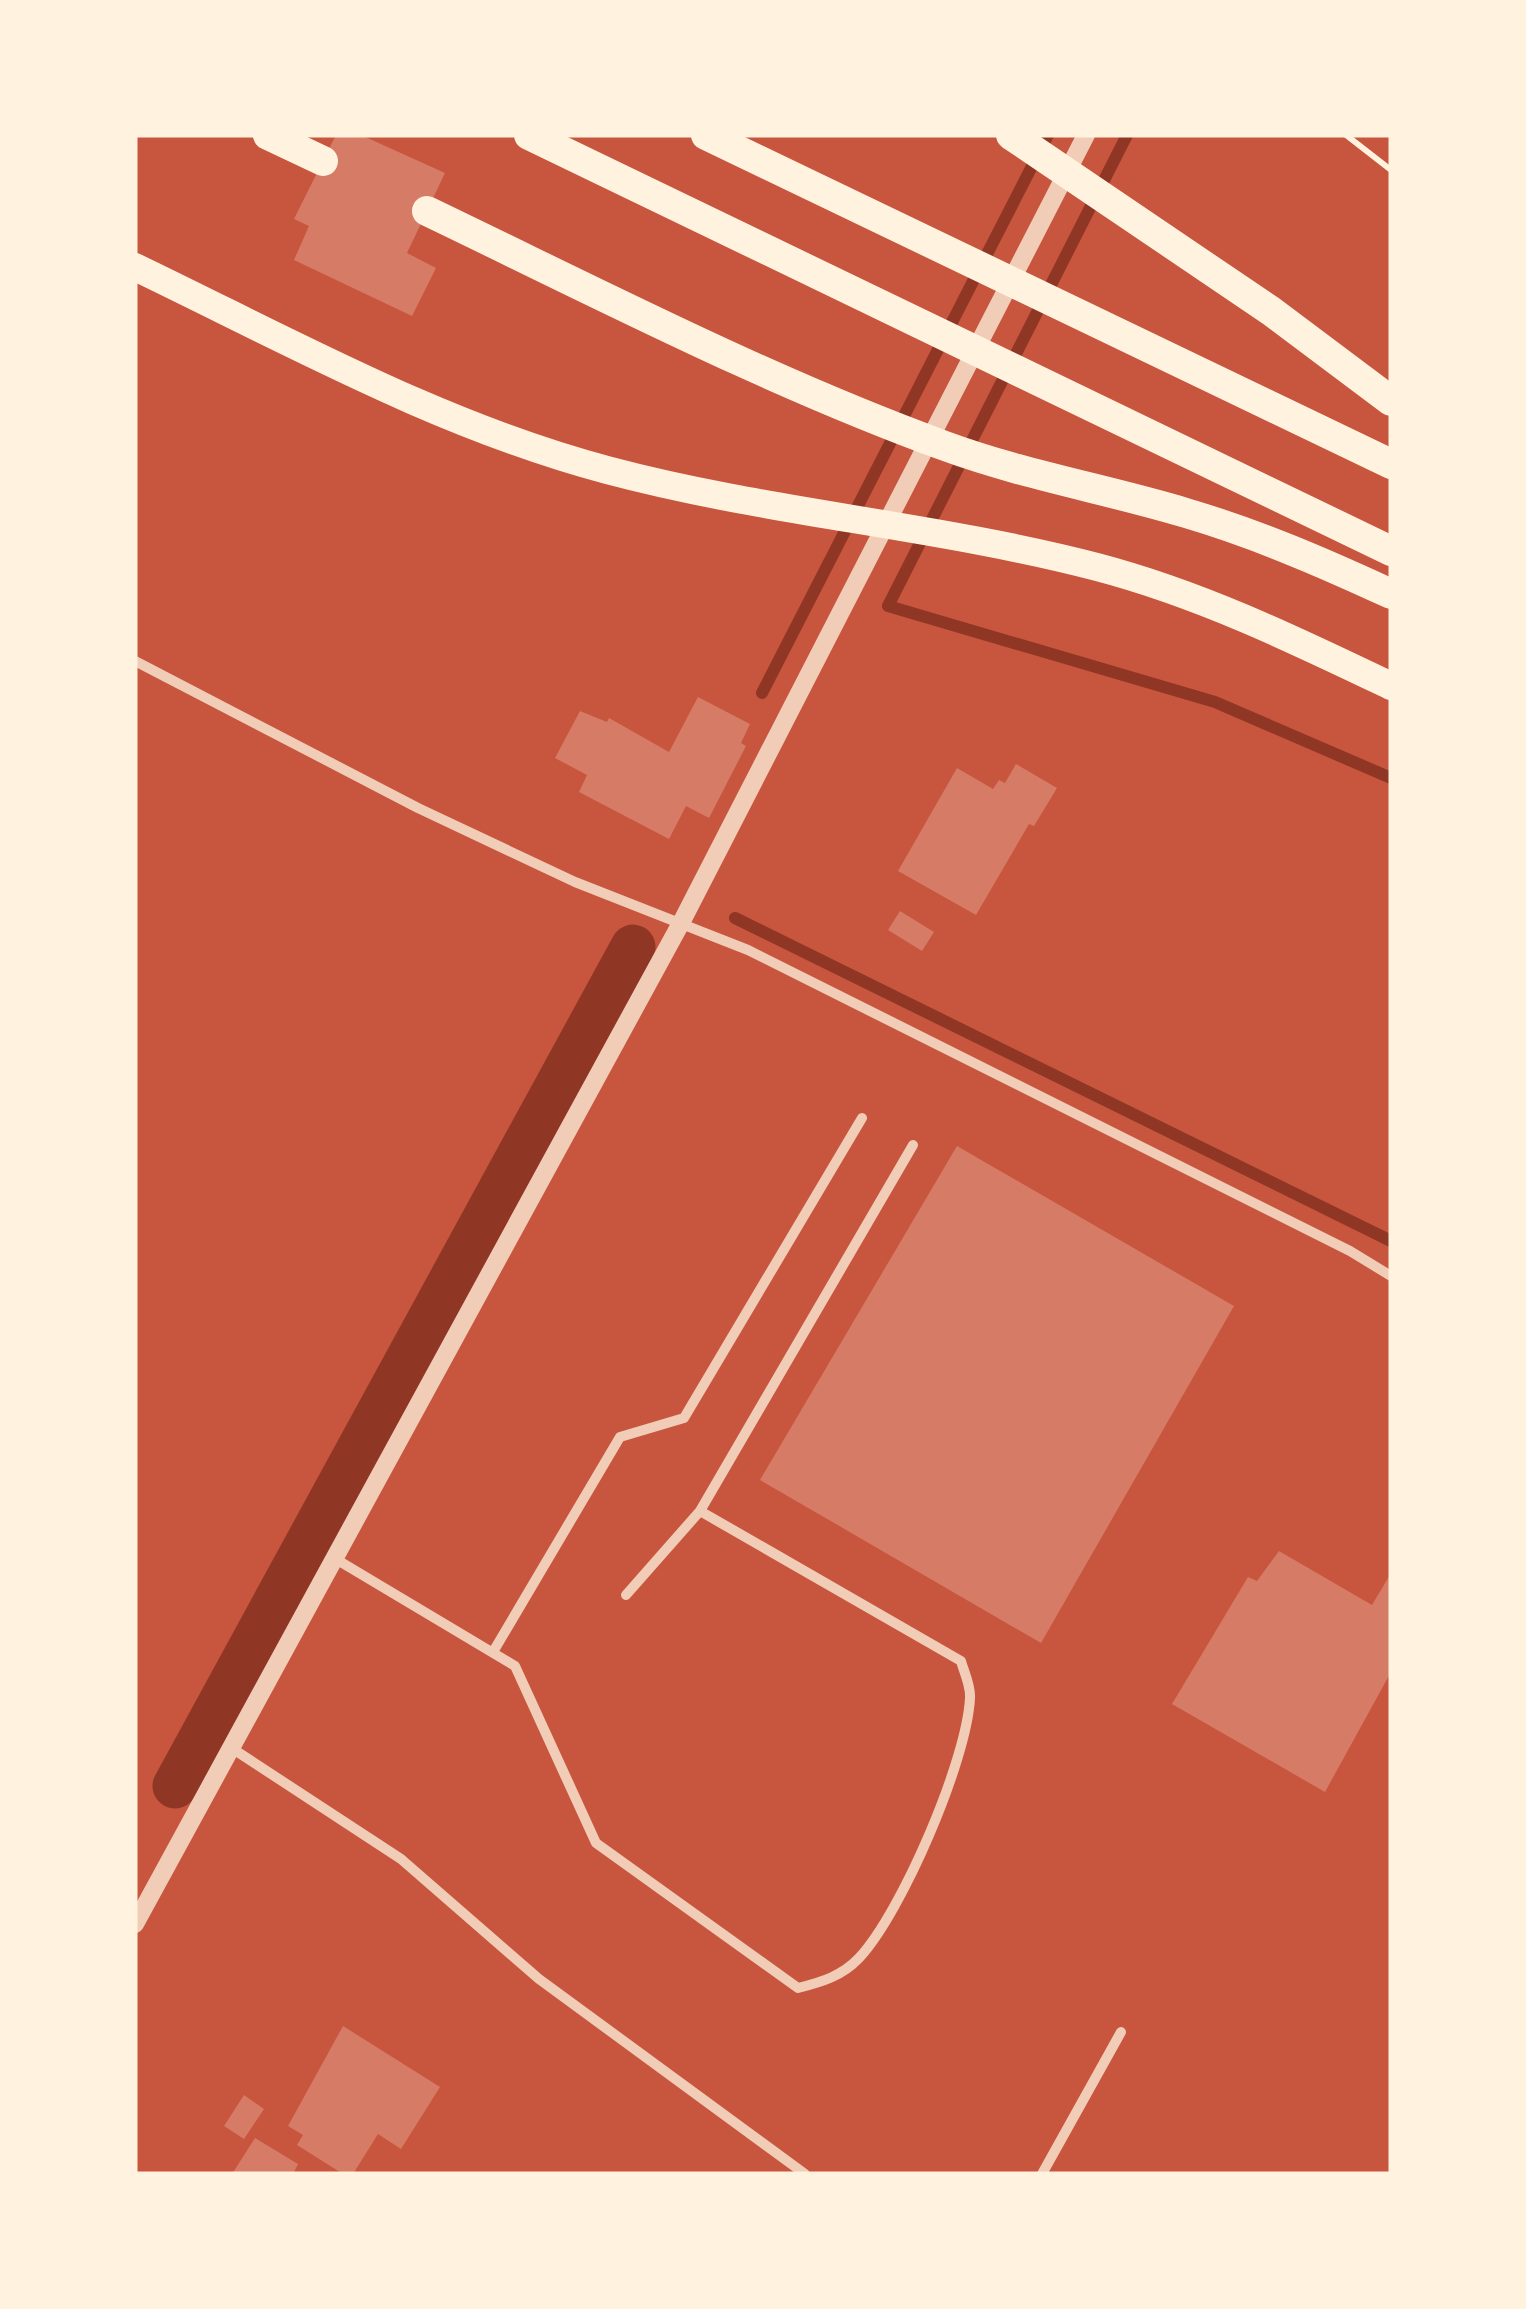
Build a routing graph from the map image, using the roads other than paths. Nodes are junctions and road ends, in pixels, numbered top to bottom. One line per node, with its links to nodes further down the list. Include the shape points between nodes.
1 (268, 135): 6 (highway)
2 (529, 135): 11 (highway)
3 (706, 135): 10 (highway)
4 (1011, 135): 9 (highway)
5 (1086, 135): 15 (street)
6 (322, 161)
7 (427, 211): 12 (highway, via 768,375 896,428 1026,474 1188,514)
8 (135, 267): 14 (highway, via 514,442 644,479 1017,548 1138,578 1246,617)
9 (1391, 401)
10 (1391, 464)
11 (1391, 551)
12 (1391, 594)
13 (135, 660): 15 (street, via 418,808)
14 (1391, 686)
15 (682, 923): 18 (street, via 748,950); 20 (street)
16 (862, 1118): 22 (street, via 684,1418 620,1437)
17 (912, 1146): 19 (street)
18 (1391, 1276)
19 (700, 1511): 21 (street); 22 (street, via 961,1661 971,1694 958,1767 908,1878 860,1957 832,1980 798,1988 596,1843 515,1666)
20 (334, 1558): 22 (street); 23 (street)
21 (626, 1595)
22 (493, 1652)
23 (230, 1747): 24 (street); 26 (street, via 401,1859 540,1979)
24 (135, 1924)
25 (1122, 2032): 27 (street)
26 (806, 2174)
27 (1042, 2174)

